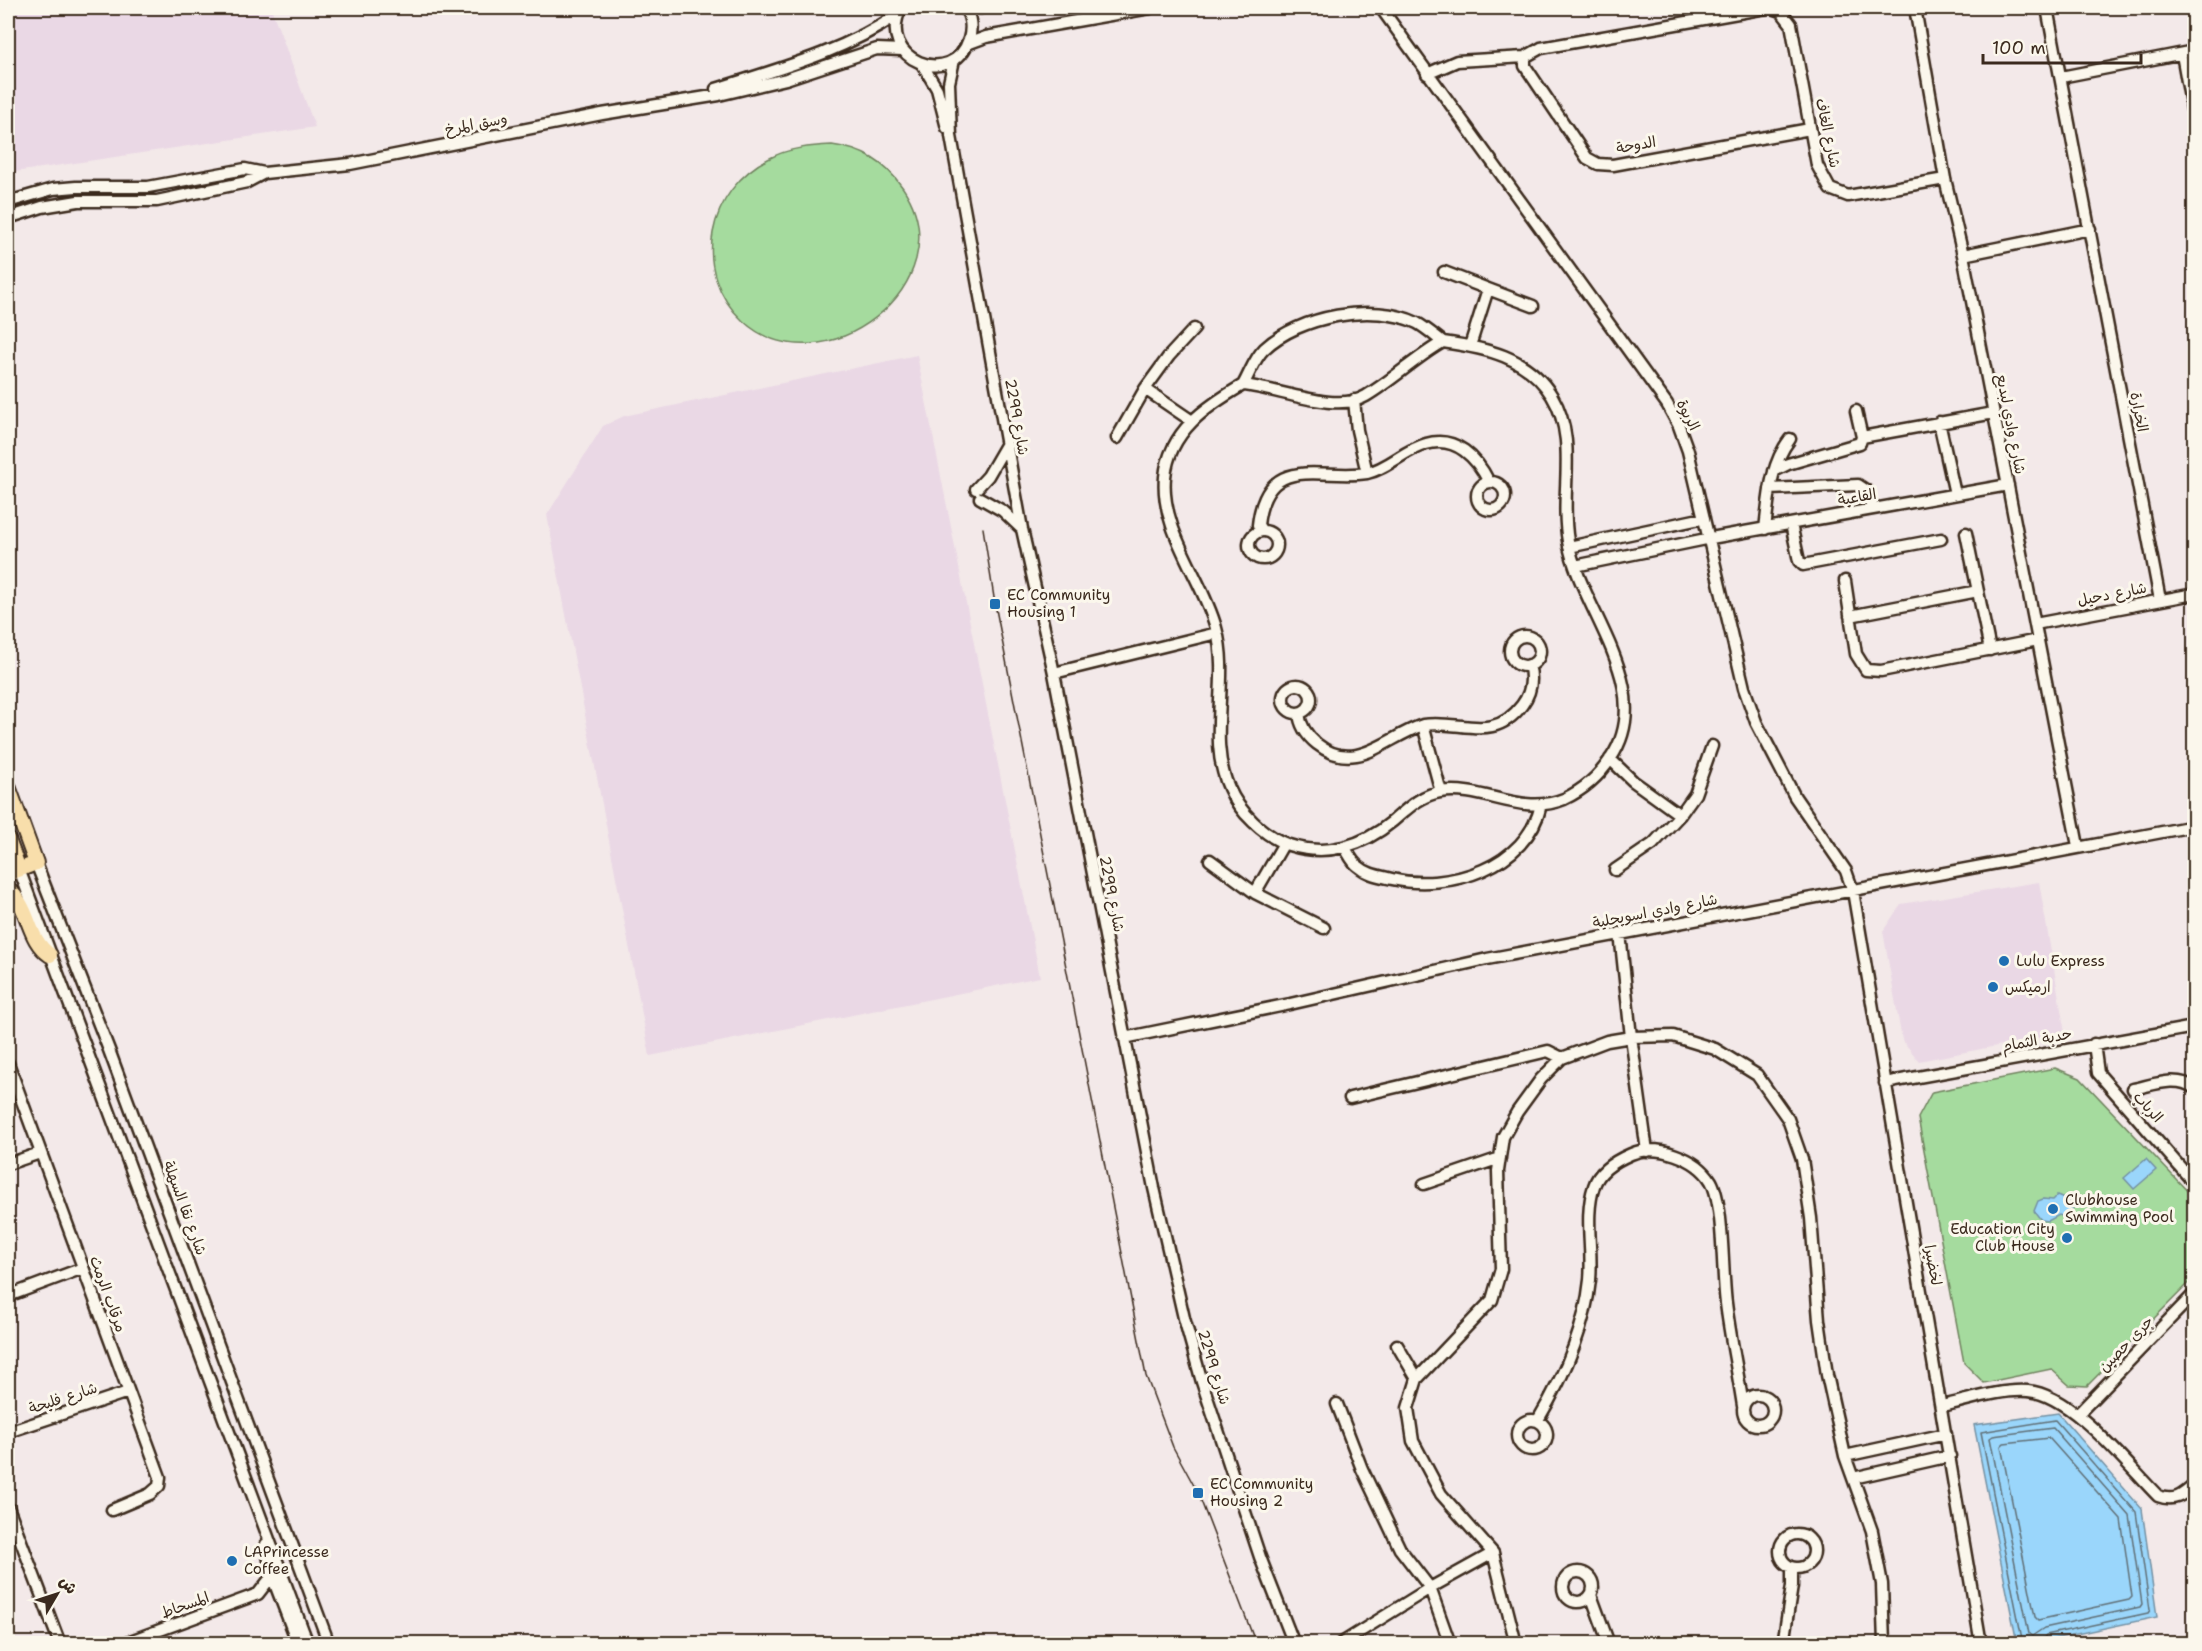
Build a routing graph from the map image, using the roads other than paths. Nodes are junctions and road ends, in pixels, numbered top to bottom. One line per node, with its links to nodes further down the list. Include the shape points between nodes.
1 (965, 8): 9 (street, via 971,23)
2 (1150, 8): 9 (street, via 986,37)
3 (1381, 8): 16 (street, الربوة)
4 (1766, 8): 12 (street)
5 (1773, 8): 20 (street, شارع الغاف, via 1781,10 1791,24)
6 (1915, 8): 23 (street, شارع وادي لبديع)
7 (2047, 8): 17 (street, الخرارة)
8 (899, 11): 10 (street, via 895,27); 18 (street, وسق المرخ, via 867,34 790,66)
9 (967, 44): 14 (street)
10 (902, 50): 15 (street); 18 (street, وسق المرخ, via 877,49 786,79)
11 (2194, 51): 13 (street)
12 (1528, 54): 16 (street, via 1457,61); 20 (street, الدوحة, via 1530,77 1587,158 1598,164 1612,165)
13 (2182, 54): 17 (street); 19 (street)
14 (954, 60): 15 (street, via 933,66); 21 (street, شارع 2299, via 949,83)
15 (922, 64): 21 (street, شارع 2299, via 937,89)
16 (1427, 75): 52 (street, الربوة, via 1667,404 1688,451)
17 (2061, 77): 26 (street, الخرارة)
18 (693, 97): 22 (street, وسق المرخ, via 350,164)
19 (2194, 120)
20 (1810, 129): 23 (street, شارع الغاف, via 1821,176 1839,194 1874,193)
21 (951, 136): 44 (street, شارع 2299)
22 (264, 173): 24 (street, وسق المرخ, via 245,169 147,188 64,188); 25 (street, وسق المرخ, via 247,182 157,201 78,201)
23 (1946, 179): 27 (street, شارع وادي لبديع)
24 (8, 202)
25 (8, 218)
26 (2090, 230): 27 (street); 67 (street, الخرارة)
27 (1963, 255): 38 (street, شارع وادي لبديع)
28 (1444, 272): 29 (street)
29 (1488, 289): 30 (street); 33 (street)
30 (1533, 306)
31 (1194, 329): 35 (street)
32 (1443, 342): 33 (street); 34 (street, via 1418,324 1401,318 1361,313 1316,320 1262,351); 36 (street, via 1366,396)
33 (1470, 346): 61 (street, via 1511,357 1534,374 1552,395 1567,441)
34 (1243, 385): 36 (street, via 1323,400); 39 (street, via 1214,401)
35 (1144, 389): 39 (street); 42 (street)
36 (1354, 400): 46 (street)
37 (1856, 411): 41 (street)
38 (1994, 413): 40 (street); 48 (street, شارع وادي لبديع)
39 (1192, 421): 70 (street, via 1170,452 1165,489 1174,528 1209,602)
40 (1939, 422): 41 (street); 50 (street)
41 (1862, 437): 45 (street, via 1857,445)
42 (1117, 438)
43 (1790, 439): 45 (street, via 1779,454)
44 (1006, 445): 55 (street, شارع 2299); 55 (street, via 978,493)
45 (1774, 471): 49 (street)
46 (1367, 473): 47 (street, via 1386,468 1426,444 1437,442 1471,455); 57 (street, via 1349,476 1304,472 1286,477 1263,501 1258,525)
47 (1489, 482)
48 (2008, 485): 50 (street, القاعية); 69 (street, شارع وادي لبديع)
49 (1770, 489): 51 (street, via 1858,485 1867,491); 56 (street)
50 (1955, 494): 51 (street, القاعية)
51 (1872, 509): 53 (street, القاعية)
52 (1704, 518): 54 (street); 59 (street, الربوة)
53 (1791, 524): 56 (street, القاعية); 60 (street, via 1803,565)
54 (1662, 527): 61 (street); 62 (street, via 1657,536)
55 (1022, 529): 74 (street, شارع 2299)
56 (1766, 529): 59 (street, القاعية)
57 (1262, 531)
58 (1966, 532): 65 (street)
59 (1711, 538): 62 (street, القاعية); 94 (street, الربوة, via 1736,654 1756,722 1795,797 1846,871)
60 (1941, 539)
61 (1569, 547): 63 (street)
62 (1664, 548): 63 (street, القاعية)
63 (1575, 566): 78 (street, via 1626,693 1626,719)
64 (1845, 581): 68 (street)
65 (1978, 591): 68 (street); 72 (street)
66 (2194, 594): 67 (street, شارع دحيل)
67 (2160, 600): 69 (street, شارع دحيل)
68 (1850, 616): 72 (street, via 1856,654 1866,670 1881,671)
69 (2035, 624): 71 (street, شارع وادي لبديع)
70 (1217, 633): 74 (street); 84 (street, via 1221,650 1219,730 1223,773 1244,812)
71 (2038, 640): 72 (street); 86 (street, شارع وادي لبديع)
72 (1990, 650)
73 (1528, 665): 76 (street, via 1529,692 1505,722 1486,728)
74 (1054, 673): 101 (street, شارع 2299)
75 (1299, 713): 76 (street, via 1308,736 1328,751 1344,755 1372,752 1400,733)
76 (1423, 725): 80 (street)
77 (1712, 746): 82 (street, via 1695,794)
78 (1610, 759): 81 (street, via 1584,787); 82 (street)
79 (8, 786): 85 (main road, شارع نقا السهلة)
80 (1441, 792): 81 (street, via 1461,791 1509,803); 88 (street, via 1418,800 1376,834)
81 (1541, 805): 88 (street, via 1537,823 1522,843 1493,866 1461,878 1410,882 1367,873)
82 (1680, 815): 91 (street, via 1653,844)
83 (2194, 826): 86 (street, شارع وادي اسويحلية)
84 (1284, 843): 88 (street, via 1313,849); 95 (street)
85 (29, 844): 87 (main road); 90 (main road, شارع نقا السهلة)
86 (2078, 846): 94 (street, شارع وادي اسويحلية)
87 (9, 848): 92 (main road)
88 (1345, 848)
89 (1210, 861): 95 (street)
90 (36, 863): 92 (main road); 152 (street, شارع نقا السهلة)
91 (1616, 870)
92 (13, 872): 98 (street)
93 (8, 889): 98 (main road, via 24,909 38,947)
94 (1853, 891): 97 (street, شارع وادي اسويحلية); 105 (street, لخضيرا)
95 (1255, 893): 96 (street)
96 (1324, 928)
97 (1620, 933): 100 (street); 101 (street, شارع وادي اسويحلية)
98 (50, 956): 138 (street)
99 (2194, 1027): 102 (street, حدبة الثمام)
100 (1631, 1036): 103 (street); 109 (street); 131 (street, via 1673,1036 1715,1049 1757,1075 1788,1119 1802,1159 1819,1320)
101 (1124, 1038): 153 (street, شارع 2299, via 1184,1318 1260,1557)
102 (2094, 1044): 105 (street, حدبة الثمام); 113 (street, الرباب, via 2098,1073)
103 (1562, 1058): 108 (street, via 1548,1051); 111 (street, via 1541,1079 1518,1112 1503,1137)
104 (8, 1064): 110 (street, مرقاب الرمث)
105 (1885, 1083): 125 (street, لخضيرا)
106 (2194, 1088): 107 (street, via 2175,1081)
107 (2133, 1089)
108 (1350, 1098)
109 (1647, 1151): 120 (street, via 1672,1154 1696,1164 1712,1182); 127 (street, via 1613,1162 1594,1183 1589,1209 1590,1279 1586,1310 1557,1388)
110 (40, 1153): 112 (street); 115 (street, مرقاب الرمث)
111 (1500, 1158): 114 (street); 119 (street, via 1501,1269 1492,1300)
112 (8, 1164)
113 (2194, 1183)
114 (1424, 1184)
115 (82, 1268): 117 (street); 121 (street, مرقاب الرمث)
116 (2194, 1294): 126 (street, جرى حصين)
117 (8, 1296)
118 (1398, 1345): 119 (street)
119 (1417, 1379): 139 (street, via 1408,1408 1413,1442 1441,1494)
120 (1739, 1381): 122 (street); 124 (street)
121 (128, 1392): 128 (street, شارع فليحة); 137 (street, مرقاب الرمث, via 160,1477 159,1486 150,1494)
122 (1754, 1395): 124 (street); 124 (street, via 1765,1397 1772,1406 1768,1421 1759,1425 1748,1422)
123 (1337, 1404): 144 (street, via 1400,1549)
124 (1743, 1406)
125 (1942, 1406): 126 (street, via 2027,1391 2050,1397); 129 (street, لخضيرا)
126 (2078, 1414): 135 (street, via 2158,1496 2178,1498)
127 (1538, 1420)
128 (8, 1432)
129 (1946, 1434): 130 (street); 132 (street, لخضيرا)
130 (1915, 1441): 131 (street); 133 (street, via 1911,1450)
131 (1845, 1456): 134 (street)
132 (1950, 1456): 133 (street); 160 (street, لخضيرا)
133 (1919, 1461): 134 (street)
134 (1853, 1479): 159 (street, via 1872,1531 1882,1584)
135 (2194, 1485)
136 (8, 1507): 148 (street)
137 (111, 1510)
138 (266, 1532): 142 (street); 151 (street)
139 (1493, 1553): 144 (street); 156 (street)
140 (1805, 1566): 141 (street); 141 (street, via 1814,1555 1811,1541 1791,1534 1784,1539 1779,1553 1783,1563); 143 (street)
141 (1792, 1568): 143 (street)
142 (272, 1576): 145 (street); 147 (street)
143 (1792, 1586): 158 (street)
144 (1430, 1588): 154 (street); 155 (street)
145 (258, 1594): 147 (street); 149 (street, المسحاط)
146 (1587, 1598): 157 (street, via 1598,1612)
147 (283, 1602): 150 (street)
148 (60, 1644)
149 (122, 1644)
150 (298, 1644)
151 (308, 1644)
152 (329, 1644)
153 (1294, 1644)
154 (1340, 1644)
155 (1450, 1644)
156 (1516, 1644)
157 (1609, 1644)
158 (1783, 1644)
159 (1884, 1644)
160 (1981, 1644)

